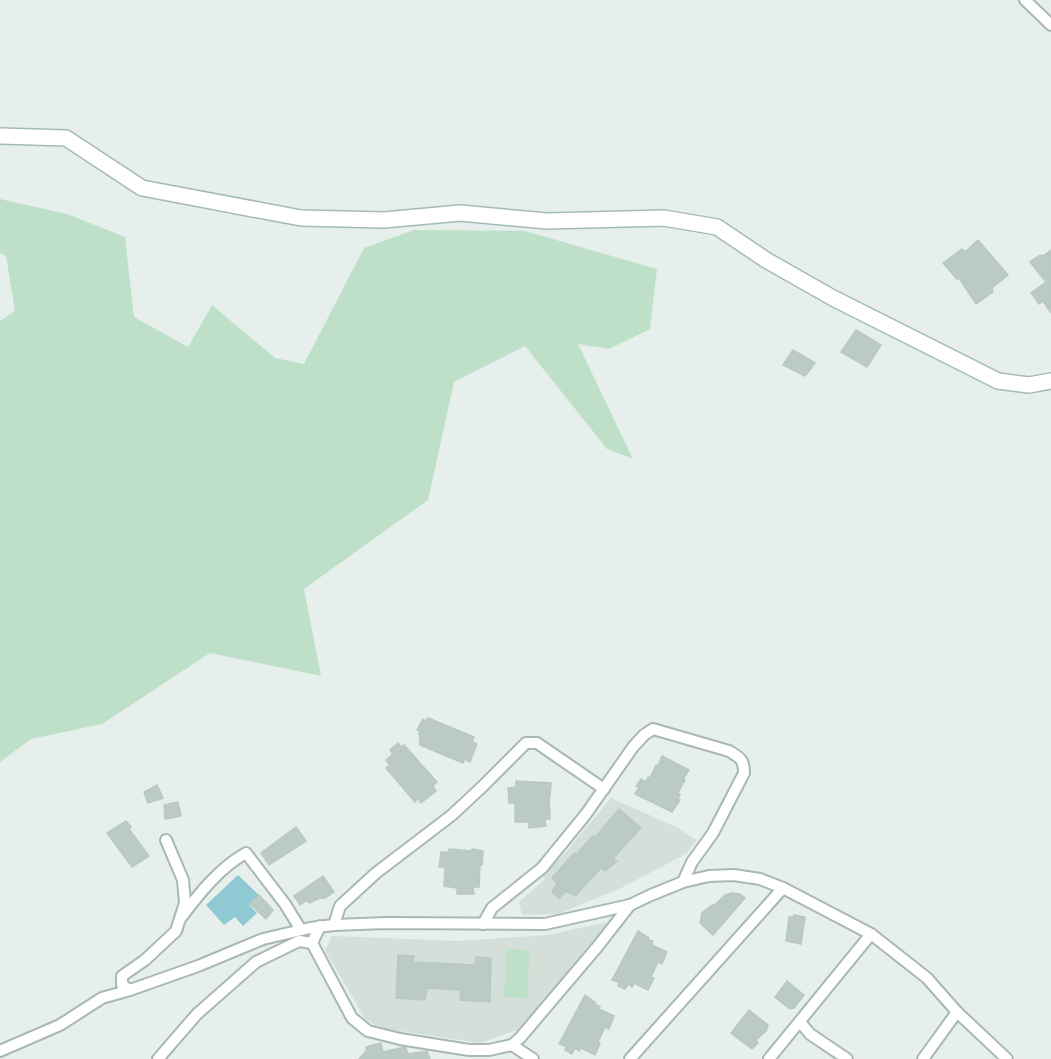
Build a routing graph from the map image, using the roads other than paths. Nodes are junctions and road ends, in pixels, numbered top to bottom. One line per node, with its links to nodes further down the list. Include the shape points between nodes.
1 (1025, 0): 2 (street)
2 (1051, 25)
3 (0, 136): 4 (street, via 66,138 142,188 301,218 384,220 460,213 547,221 664,218 717,227 833,298 999,381 1029,386)
4 (1051, 381)
5 (604, 789): 7 (street, via 633,747 653,729 729,751 740,758 744,772); 11 (street, via 542,868 492,908); 12 (street, via 537,743 526,743 452,815 340,906)
6 (166, 840): 10 (street, via 183,880 185,903)
7 (683, 882): 8 (street, via 734,875); 9 (street)
8 (783, 888): 15 (street); 24 (street)
9 (630, 905): 11 (street, via 545,924); 20 (street)
10 (180, 919): 14 (street, via 233,860 246,853); 17 (street, via 176,931 122,976 122,985)
11 (483, 924): 12 (street)
12 (334, 925): 13 (street)
13 (320, 926): 14 (street); 16 (street)
14 (301, 930): 17 (street, via 263,939)
15 (871, 933): 18 (street, via 927,978); 19 (street)
16 (312, 943): 20 (street, via 352,1018 368,1031 470,1050); 22 (street, via 299,941 256,962 197,1014)
17 (130, 990): 21 (street, via 102,998 60,1025)
18 (957, 1012): 27 (street); 28 (street)
19 (800, 1022): 25 (street); 26 (street, via 810,1034)
20 (512, 1045): 23 (street)
21 (0, 1051)
22 (158, 1059)
23 (533, 1059)
24 (630, 1059)
25 (769, 1059)
26 (847, 1059)
27 (923, 1059)
28 (1007, 1059)

